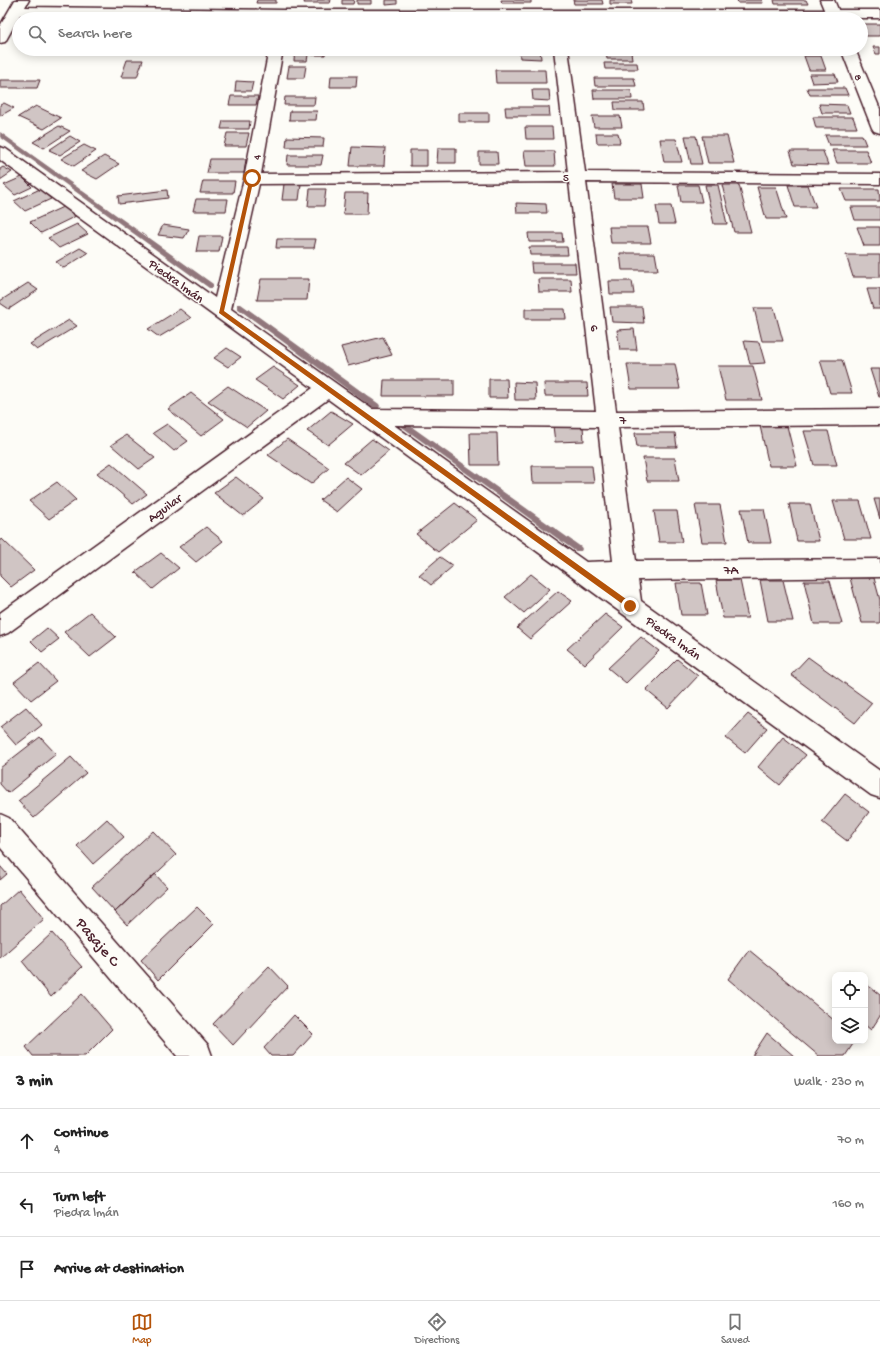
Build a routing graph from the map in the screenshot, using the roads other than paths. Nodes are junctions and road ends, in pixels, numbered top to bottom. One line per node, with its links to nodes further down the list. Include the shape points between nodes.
1 (285, 0): 6 (street)
2 (554, 0): 7 (street)
3 (827, 0): 8 (street)
4 (20, 6): 5 (street)
5 (163, 12)
6 (283, 12)
7 (555, 12)
8 (832, 12)
9 (880, 14): 10 (street)
10 (868, 15)
11 (12, 19): 12 (street)
12 (0, 39)
13 (275, 56): 19 (street, 4)
14 (562, 56): 18 (street, 6)
15 (851, 56): 16 (street, 8)
16 (880, 128)
17 (0, 152): 21 (street, Piedra lmán)
18 (577, 177): 19 (street, 5); 20 (street, 5); 25 (street, 6)
19 (252, 178): 21 (street, 4)
20 (880, 179)
21 (221, 312): 22 (street, Piedra lmán)
22 (328, 388): 23 (street, Piedra lmán); 30 (street, Aguilar)
23 (367, 417): 25 (street, 7); 28 (street, Piedra lmán)
24 (880, 417): 25 (street, 7)
25 (607, 419): 27 (street, 6)
26 (880, 568): 27 (street, 7A)
27 (627, 570): 28 (street, 7A); 29 (street, 6)
28 (582, 571): 29 (street, Piedra lmán)
29 (630, 606): 31 (street, Piedra lmán)
30 (0, 626)
31 (880, 786)
32 (0, 827): 33 (street, Pasaje C)
33 (197, 1056)

